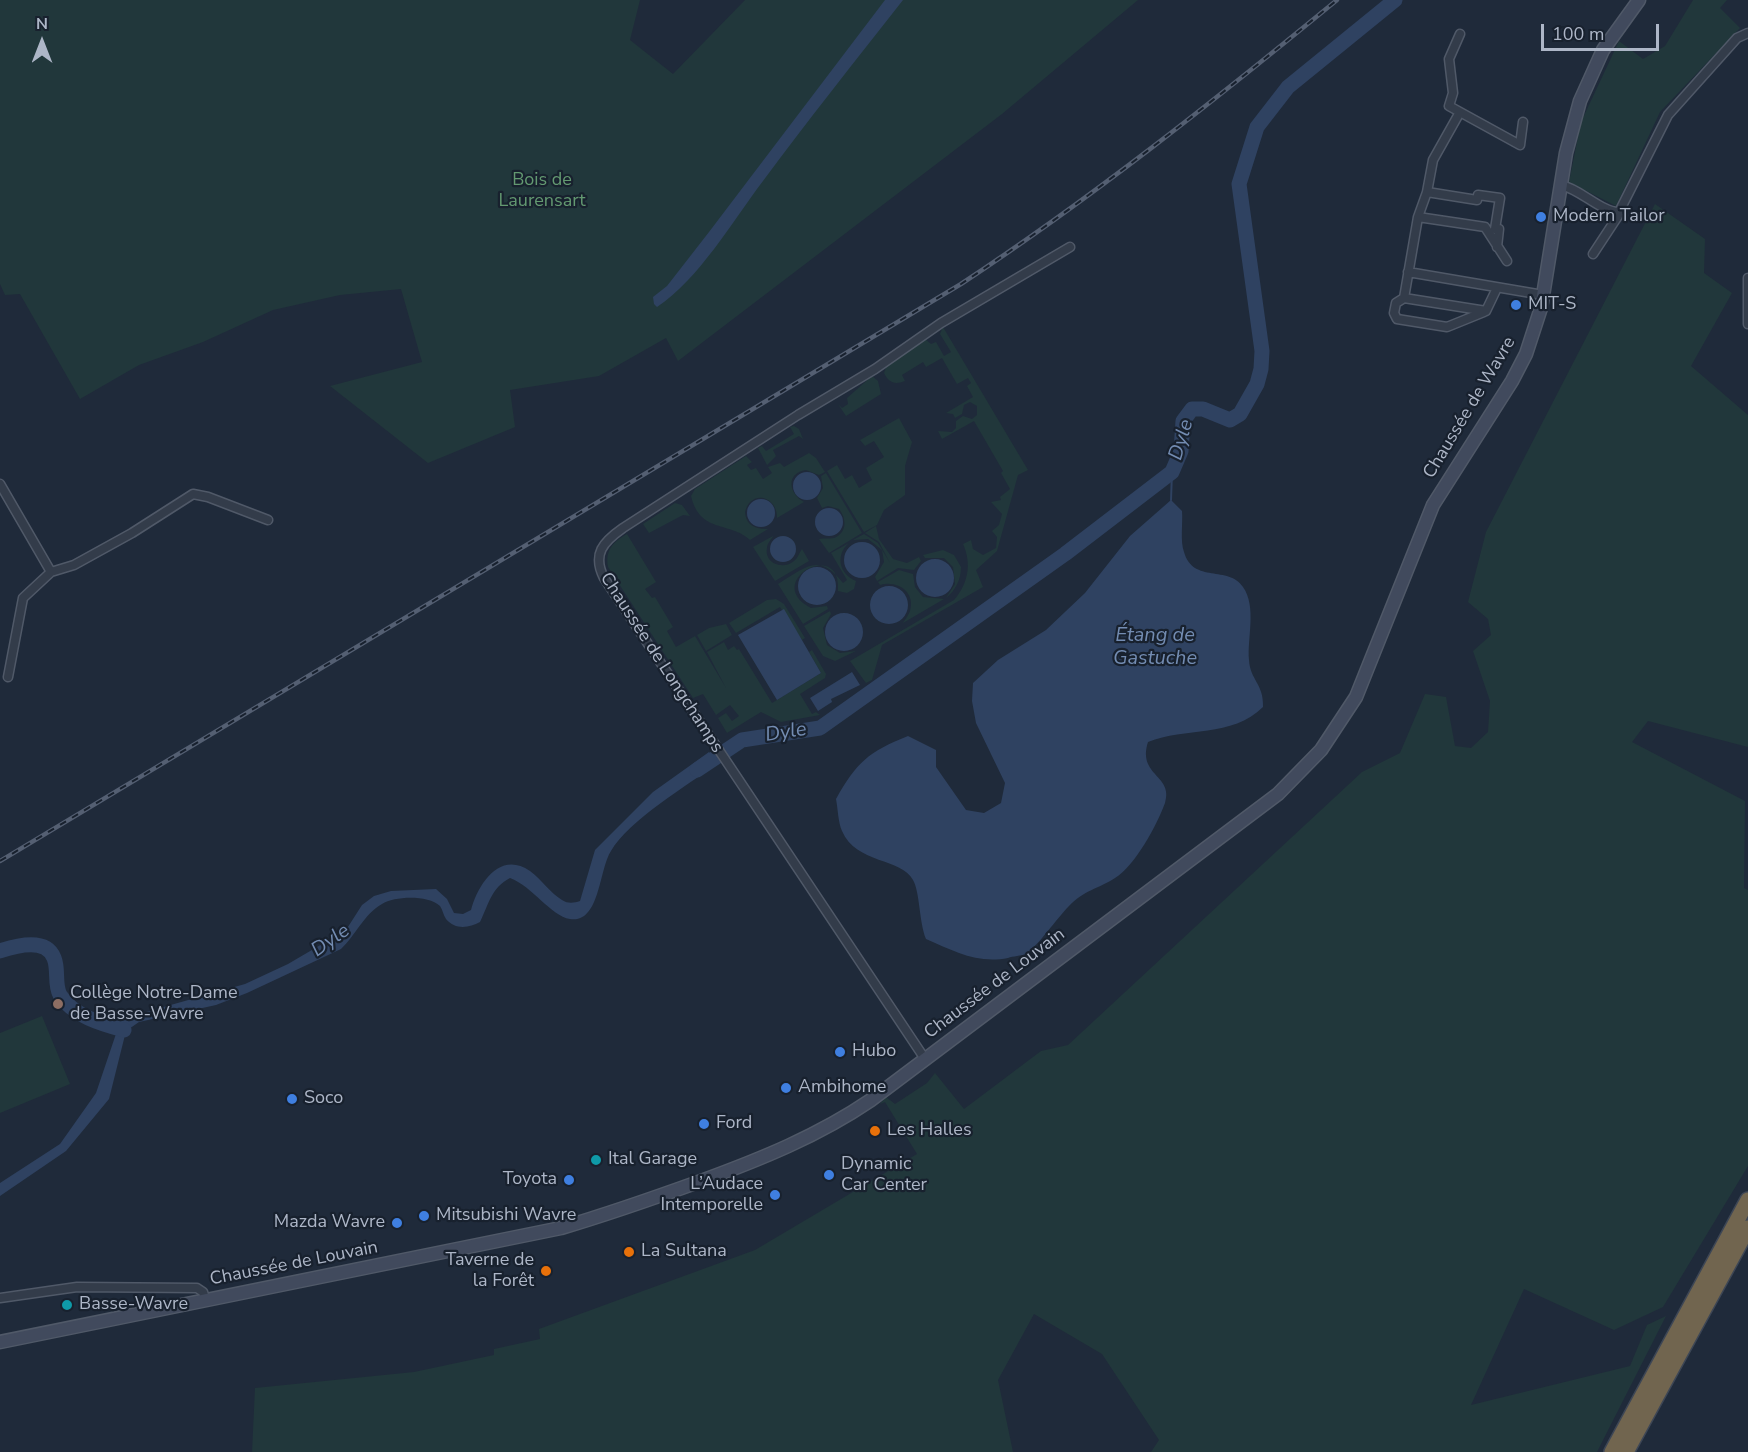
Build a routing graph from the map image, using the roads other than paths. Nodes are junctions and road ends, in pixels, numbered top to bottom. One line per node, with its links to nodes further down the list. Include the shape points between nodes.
1 (1639, 0): 6 (main road, Chaussée de Wavre, via 1607,44 1587,84 1571,129)
2 (1748, 33): 8 (street, via 1737,38 1668,115 1627,200)
3 (1460, 34): 4 (street, via 1449,58 1453,93 1449,106)
4 (1460, 112): 5 (street, via 1520,145); 7 (street, via 1433,160)
5 (1522, 122)
6 (1561, 185): 8 (street); 17 (main road, Chaussée de Wavre)
7 (1427, 192): 9 (street); 11 (street, via 1477,200 1478,195 1500,198 1495,229 1499,229)
8 (1616, 213): 12 (street, via 1618,216)
9 (1418, 217): 11 (street, via 1485,227); 14 (street)
10 (1070, 247): 26 (street, Chaussée de Longchamps, via 941,323 798,415 604,542 598,551 604,578)
11 (1497, 247): 13 (street)
12 (1593, 254)
13 (1506, 261)
14 (1408, 272): 16 (street); 18 (street)
15 (1748, 278): 20 (street)
16 (1497, 288): 17 (street); 19 (street)
17 (1543, 295): 25 (main road, Chaussée de Wavre, via 1526,354 1512,381 1446,483 1421,530)
18 (1404, 298): 19 (street); 19 (street, via 1396,303 1397,319 1447,327)
19 (1486, 311)
20 (1748, 324)
21 (0, 484): 23 (street)
22 (268, 520): 23 (street, via 192,494 132,533 66,569)
23 (51, 572): 24 (street, via 21,601)
24 (8, 677)
25 (1356, 697): 26 (main road, Chaussée de Louvain, via 1321,750 1278,794)
26 (925, 1059): 30 (main road, Chaussée de Louvain, via 860,1108 800,1142 614,1212 510,1239)
27 (1748, 1200): 32 (highway)
28 (1748, 1228): 33 (highway)
29 (0, 1298): 30 (street, via 77,1287 197,1288)
30 (206, 1300): 31 (main road, Chaussée de Louvain)
31 (0, 1341)
32 (1612, 1452)
33 (1626, 1452)

